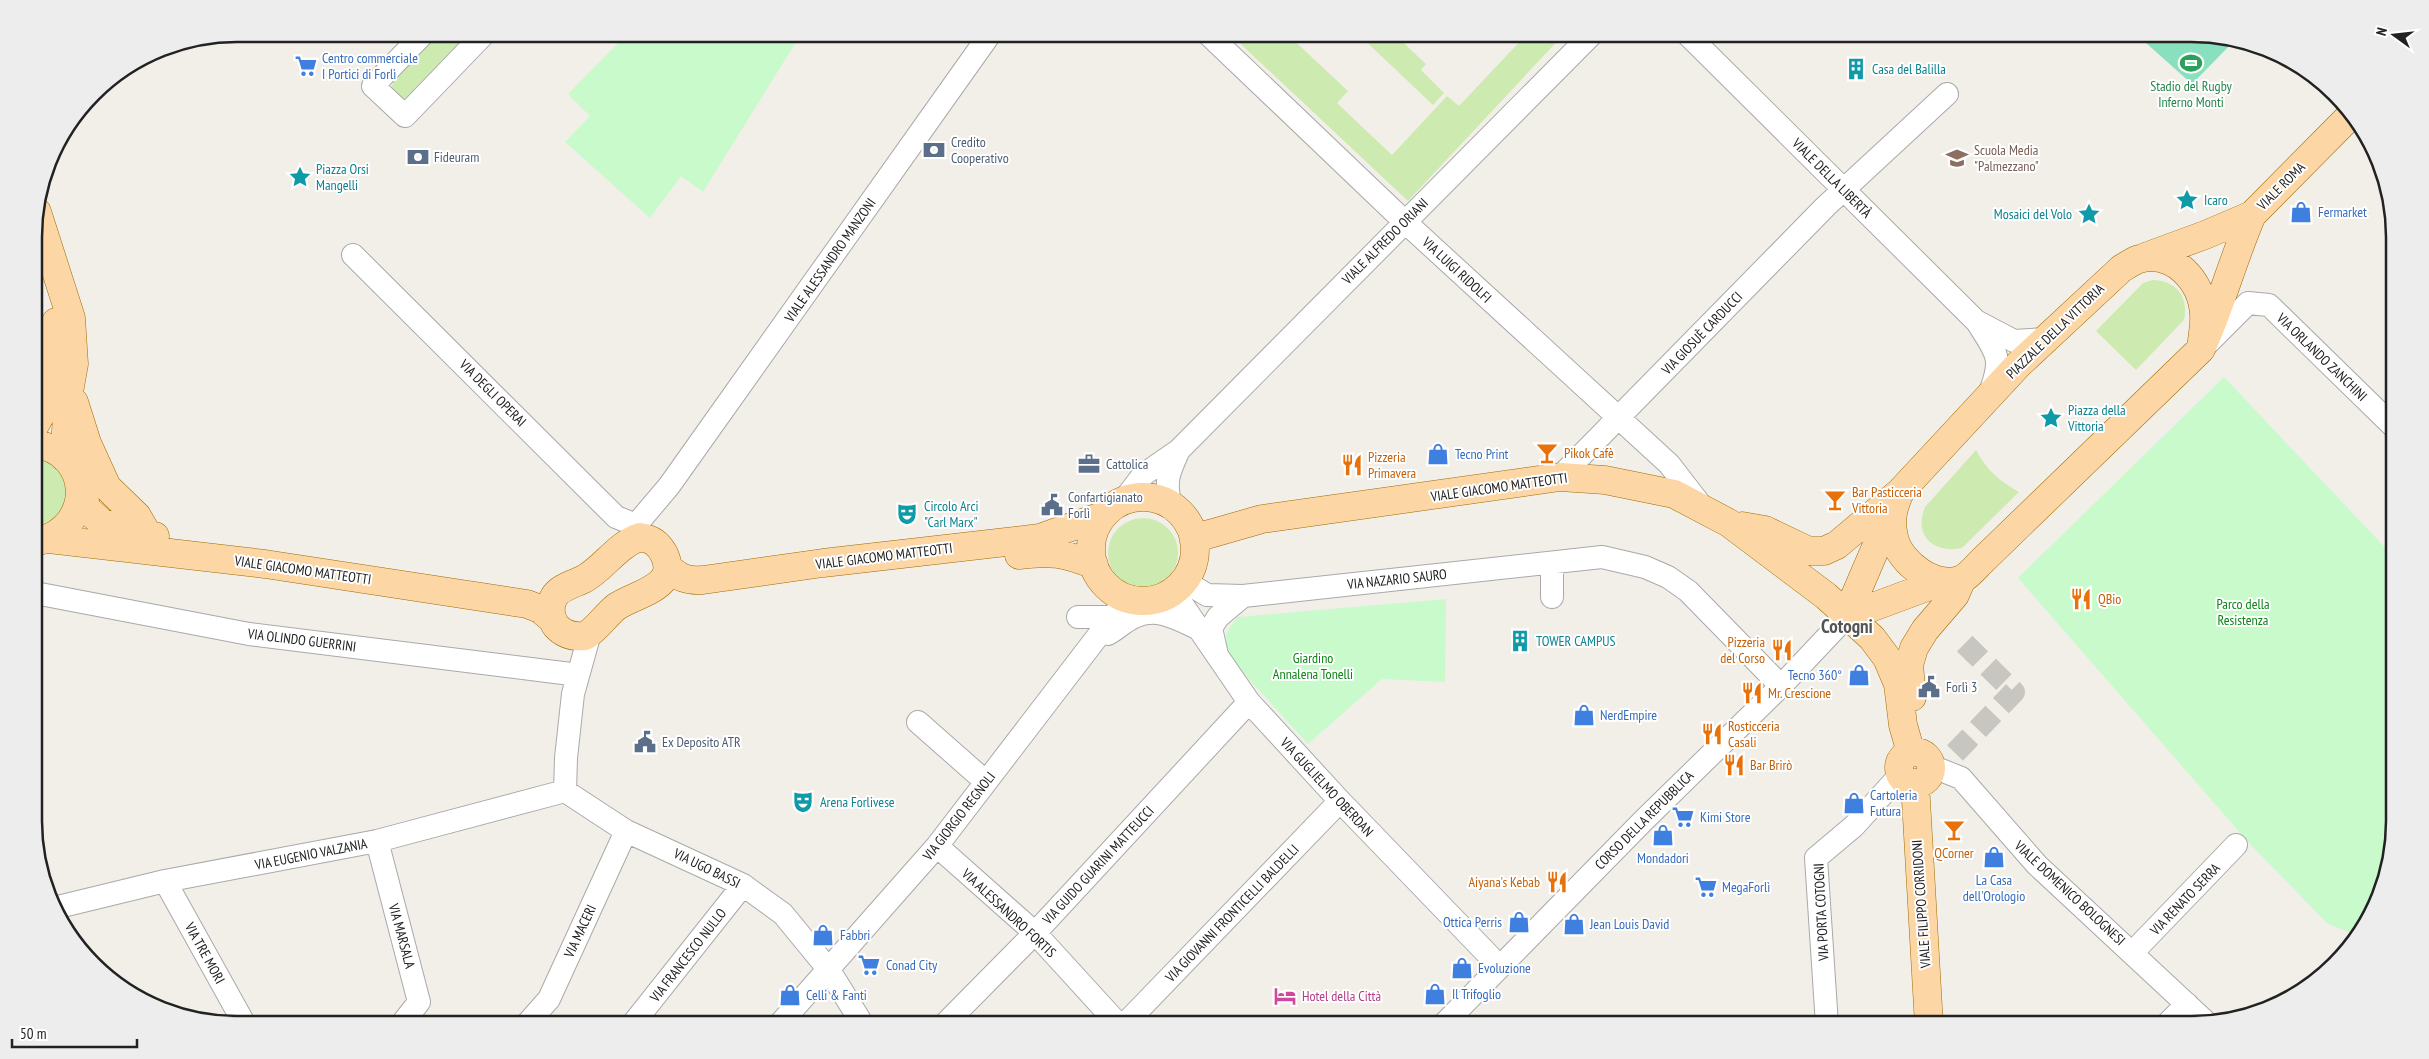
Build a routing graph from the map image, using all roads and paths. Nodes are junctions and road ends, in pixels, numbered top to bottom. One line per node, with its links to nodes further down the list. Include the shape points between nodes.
1 (415, 42): 2 (street, via 373,86 405,116)
2 (476, 42)
3 (984, 42): 35 (street, VIALE ALESSANDRO MANZONI, via 669,486)
4 (1216, 42): 11 (street, VIA LUIGI RIDOLFI)
5 (1584, 42): 11 (street, VIALE ALFREDO ORIANI)
6 (1695, 42): 9 (street, VIALE DELLA LIBERTÀ)
7 (1947, 94): 9 (street, VIA GIOSUÈ CARDUCCI)
8 (2346, 120): 10 (main road, VIALE ROMA)
9 (1844, 190): 16 (street, VIALE DELLA LIBERTÀ); 21 (street, VIA GIOSUÈ CARDUCCI)
10 (2252, 214): 14 (main road, VIALE ROMA); 18 (main road)
11 (1404, 221): 21 (street, VIA LUIGI RIDOLFI); 24 (street, VIALE ALFREDO ORIANI)
12 (43, 230): 20 (main road, via 71,318 74,364)
13 (354, 255): 35 (street, VIA DEGLI OPERAI, via 616,517)
14 (2139, 259): 17 (main road, PIAZZALE DELLA VITTORIA, via 2121,269); 18 (main road, via 2170,261 2194,280 2204,314)
15 (42, 269): 20 (main road, via 57,315)
16 (1977, 322): 17 (street, VIALE DELLA LIBERTÀ, via 2014,340); 19 (street, VIALE DELLA LIBERTÀ, via 1998,357 1998,367)
17 (2045, 339): 19 (main road, PIAZZALE DELLA VITTORIA)
18 (2201, 349): 22 (street, VIA ORLANDO ZANCHINI, via 2248,303 2269,305); 41 (main road)
19 (1987, 397): 28 (main road, PIAZZALE DELLA VITTORIA)
20 (46, 406): 25 (main road); 34 (main road, via 81,421 107,487 137,516)
21 (1618, 418): 26 (street, VIA GIOSUÈ CARDUCCI); 30 (street, VIA LUIGI RIDOLFI, via 1669,464)
22 (2387, 420)
23 (42, 446): 25 (main road)
24 (1179, 450): 27 (street, VIALE ALFREDO ORIANI, via 1143,475); 29 (street, VIALE ALFREDO ORIANI, via 1168,474 1167,490)
25 (71, 468): 34 (main road, VIALE GIACOMO MATTEOTTI, via 87,509 102,523); 36 (main road, via 80,492 75,515 64,529)
26 (1560, 477): 30 (main road, VIALE GIACOMO MATTEOTTI, via 1629,483 1674,494); 32 (main road, VIALE GIACOMO MATTEOTTI)
27 (1124, 500): 29 (main road, via 1148,497); 31 (main road)
28 (1896, 501): 33 (main road, VIALE GIACOMO MATTEOTTI, via 1824,551 1809,551 1764,530); 41 (main road, via 1894,538 1901,553 1912,566 1928,576); 49 (main road, PIAZZALE DELLA VITTORIA)
29 (1175, 508): 32 (main road, VIALE GIACOMO MATTEOTTI, via 1203,518); 37 (main road, via 1189,525)
30 (1703, 508): 33 (main road, VIALE GIACOMO MATTEOTTI)
31 (1102, 516): 39 (main road, via 1092,538); 40 (main road, VIALE GIACOMO MATTEOTTI, via 1040,538 703,580)
32 (1262, 519): 37 (main road, VIALE GIACOMO MATTEOTTI)
33 (1729, 523): 49 (main road, VIALE GIACOMO MATTEOTTI, via 1826,596)
34 (148, 535): 47 (main road, VIALE GIACOMO MATTEOTTI, via 447,583)
35 (639, 535): 40 (main road, via 658,545); 47 (main road, via 598,570 561,589)
36 (42, 540): 47 (main road, VIALE GIACOMO MATTEOTTI, via 265,564 527,604)
37 (1194, 541): 42 (main road, via 1194,558)
38 (1552, 562): 44 (street, VIA NAZARIO SAURO); 45 (street); 55 (street, VIA NAZARIO SAURO, via 1602,558 1645,567 1668,577 1688,591)
39 (1094, 565): 40 (main road, VIALE GIACOMO MATTEOTTI, via 1066,554 1041,552 705,593); 46 (main road)
40 (663, 577): 51 (main road, via 610,612)
41 (1953, 580): 49 (main road); 58 (main road, VIALE FILIPPO CORRIDONI, via 1955,595 1925,630 1909,664 1919,746)
42 (1178, 586): 44 (street, VIA NAZARIO SAURO, via 1207,594); 46 (main road, via 1151,600); 50 (street, VIA GUGLIELMO OBERDAN)
43 (42, 594): 54 (street, VIA OLINDO GUERRINI, via 249,634)
44 (1242, 596): 53 (street, via 1218,616 1211,628)
45 (1552, 597)
46 (1120, 608): 48 (street); 52 (street, VIA GIORGIO REGNOLI)
47 (557, 616): 51 (main road, via 577,637); 54 (street)
48 (1078, 617)
49 (1846, 617): 55 (street, CORSO DELLA REPUBBLICA); 58 (main road, VIALE FILIPPO CORRIDONI, via 1872,638 1887,658 1894,673)
50 (1201, 630): 52 (street, via 1169,615 1154,612 1133,617); 53 (street, VIA GUGLIELMO OBERDAN)
51 (590, 633): 54 (street)
52 (1094, 642): 59 (street, VIA GIORGIO REGNOLI)
53 (1217, 655): 56 (street, VIA GUGLIELMO OBERDAN)
54 (572, 684): 60 (street)
55 (1781, 686): 71 (street, CORSO DELLA REPUBBLICA)
56 (1249, 702): 61 (street, VIA GUGLIELMO OBERDAN); 69 (street, VIA GUIDO GUARINI MATTEUCCI)
57 (918, 722): 59 (street)
58 (1917, 767): 70 (street, VIALE DOMENICO BOLOGNESI, via 1960,778 2025,853); 84 (street, VIA PORTA COTOGNI, via 1816,858); 85 (main road, VIALE FILIPPO CORRIDONI)
59 (986, 782): 65 (street, VIA GIORGIO REGNOLI)
60 (565, 791): 62 (street, VIA UGO BASSI); 63 (street, VIA EUGENIO VALZANIA)
61 (1340, 801): 71 (street, VIA GUGLIELMO OBERDAN); 82 (street, VIA GIOVANNI FRONTICELLI BALDELLI)
62 (626, 831): 67 (street, VIA UGO BASSI); 76 (street, VIA MACERI, via 549,999)
63 (377, 841): 66 (street, VIA EUGENIO VALZANIA); 75 (street, VIA MARSALA, via 419,1002)
64 (2236, 845): 70 (street, VIA RENATO SERRA)
65 (937, 846): 69 (street, VIA ALESSANDRO FORTIS); 72 (street, VIA GIORGIO REGNOLI)
66 (166, 881): 68 (street, VIA EUGENIO VALZANIA); 74 (street, VIA TRE MORI)
67 (743, 884): 72 (street, VIA UGO BASSI, via 783,914); 77 (street, VIA FRANCESCO NULLO)
68 (62, 906)
69 (1035, 933): 80 (street, VIA GUIDO GUARINI MATTEUCCI); 81 (street, VIA ALESSANDRO FORTIS)
70 (2132, 952): 73 (street, VIALE DOMENICO BOLOGNESI)
71 (1500, 967): 83 (street, CORSO DELLA REPUBBLICA)
72 (829, 970): 78 (street, VIA GIORGIO REGNOLI); 79 (street, VIA UGO BASSI)
73 (2187, 1004): 86 (street); 87 (street, VIALE DOMENICO BOLOGNESI)
74 (240, 1016)
75 (408, 1016)
76 (534, 1016)
77 (639, 1016)
78 (787, 1016)
79 (857, 1016)
80 (953, 1016)
81 (1111, 1016)
82 (1133, 1016)
83 (1452, 1016)
84 (1827, 1016)
85 (1929, 1016)
86 (2175, 1016)
87 (2200, 1016)

